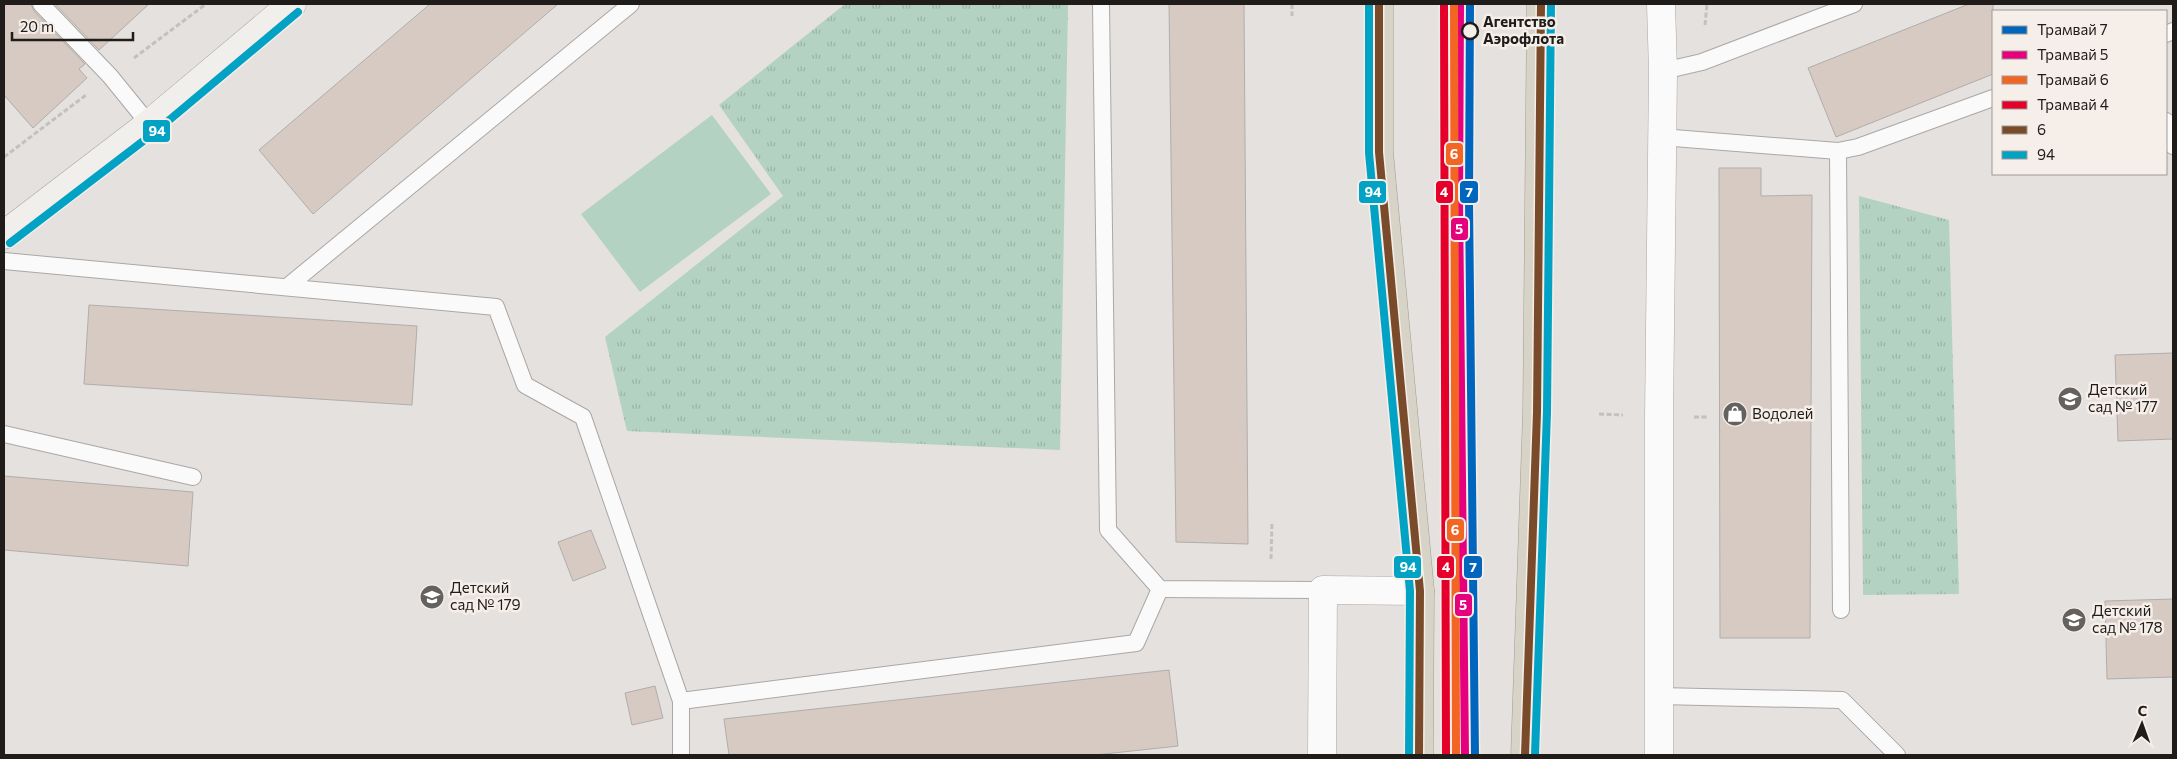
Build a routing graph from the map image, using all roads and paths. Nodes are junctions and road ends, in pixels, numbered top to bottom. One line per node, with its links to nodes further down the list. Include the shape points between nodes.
1 (41, 4): 15 (lane, via 110,76)
2 (292, 4): 15 (main road)
3 (631, 4): 22 (lane)
4 (1101, 4): 28 (lane, via 1108,530)
5 (1292, 4): 11 (path)
6 (1379, 4): 31 (highway, via 1379,152)
7 (1541, 4): 38 (highway, via 1537,412)
8 (1661, 4): 13 (street)
9 (1707, 4): 12 (path)
10 (1854, 4): 13 (lane, via 1702,62)
11 (1292, 16)
12 (1705, 24)
13 (1663, 70): 17 (street)
14 (1992, 98): 19 (lane, via 1858,147)
15 (149, 124): 20 (main road)
16 (2167, 125): 18 (lane)
17 (1662, 137): 19 (lane); 33 (street, via 1658,416)
18 (2173, 146)
19 (1838, 151): 32 (lane)
20 (4, 235)
21 (4, 261): 22 (lane)
22 (287, 287): 34 (lane, via 496,307 525,385 583,417)
23 (1598, 414): 24 (path)
24 (1629, 416)
25 (4, 434): 26 (lane)
26 (192, 477)
27 (1272, 522): 29 (path)
28 (1160, 589): 29 (lane); 34 (lane, via 1136,643)
29 (1271, 589): 30 (lane)
30 (1323, 590): 31 (street); 36 (street)
31 (1420, 592): 37 (highway)
32 (1841, 610)
33 (1659, 696): 39 (street); 40 (lane, via 1842,700)
34 (681, 701): 35 (lane)
35 (681, 755)
36 (1322, 755)
37 (1419, 755)
38 (1525, 755)
39 (1659, 755)
40 (1898, 755)

